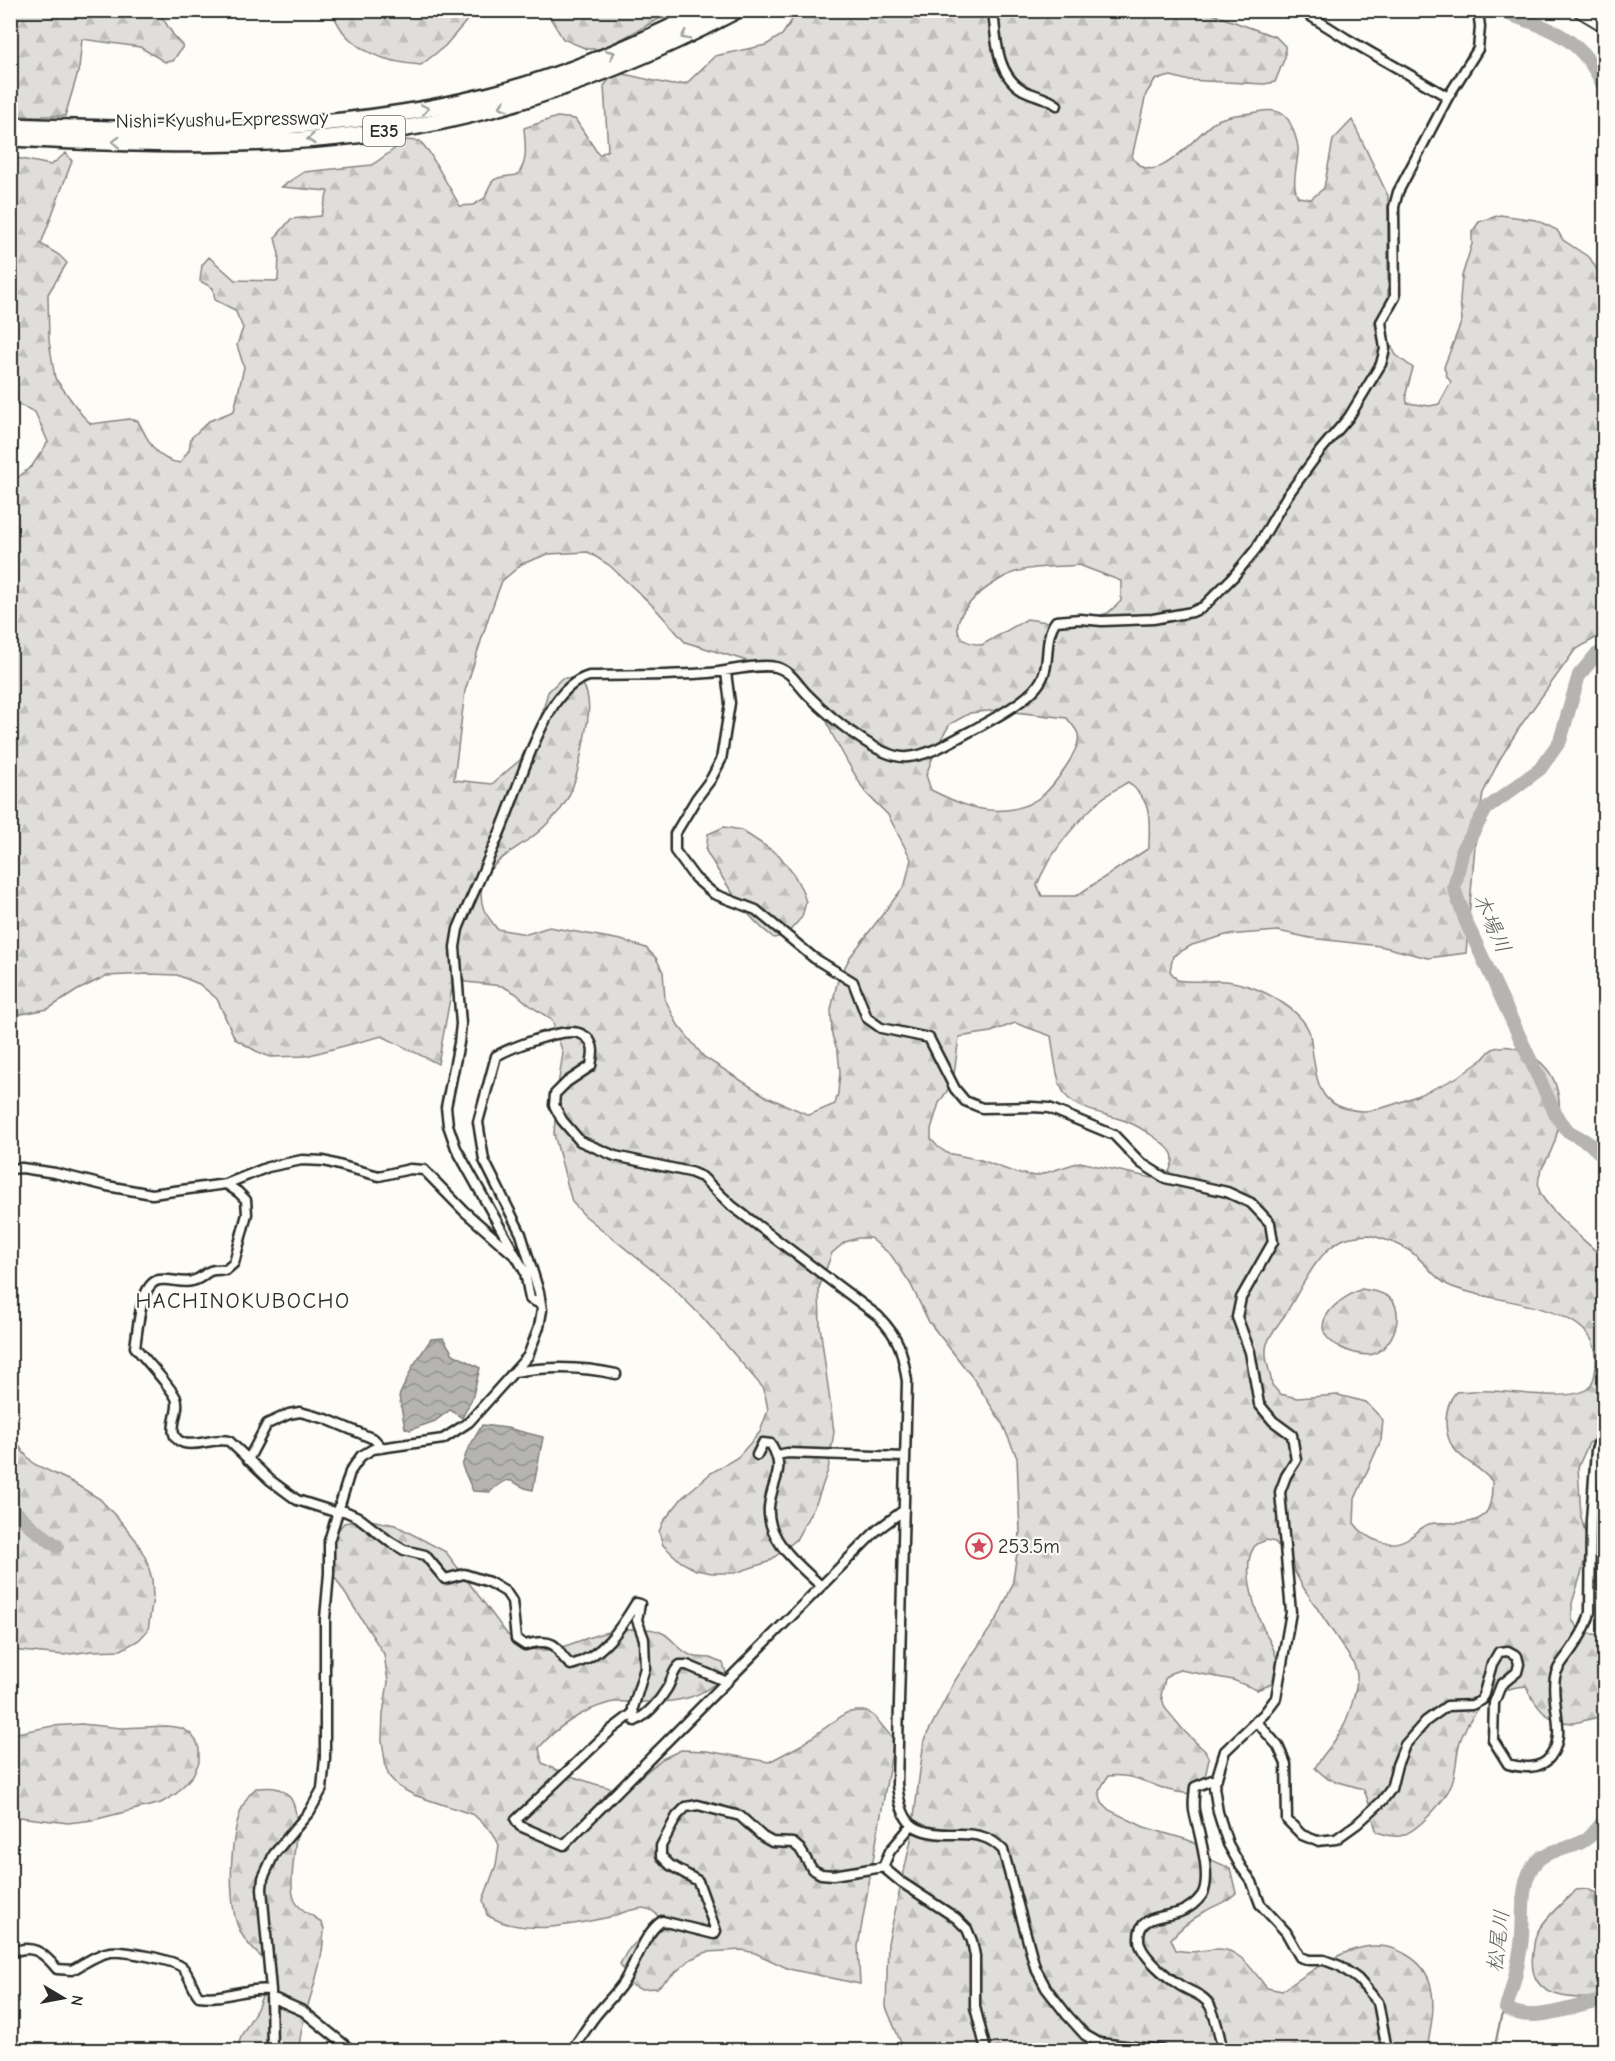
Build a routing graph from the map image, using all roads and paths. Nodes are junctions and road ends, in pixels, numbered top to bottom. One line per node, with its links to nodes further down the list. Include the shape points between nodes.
1 (706, 10): 10 (highway, Nishi-Kyushu Expressway / E35, one-way to 1, via 232,129 348,122 413,112 486,96 599,60)
2 (737, 10): 11 (highway, Nishi-Kyushu Expressway / E35, one-way to 11, via 669,44 552,92 419,126 288,142 233,144)
3 (993, 10): 9 (street, via 1004,70 1014,84)
4 (1307, 10): 8 (street, via 1347,39)
5 (1478, 10): 8 (street, via 1478,49)
6 (1580, 10): 7 (street)
7 (1605, 25)
8 (1448, 97): 12 (street, via 1398,192 1394,207 1395,297 1381,322 1385,349 1381,364 1349,417 1287,496 1256,549 1203,606 1192,612 1153,619 1056,621 1050,629 1045,674 1038,686 988,722 942,747 908,757 888,755 867,743 809,696 791,675 762,666)
9 (1057, 105)
10 (10, 126)
11 (10, 138)
12 (726, 672): 15 (street, via 590,676 567,688 534,745 458,929 455,947 461,1024 446,1107 448,1125 456,1148); 30 (street, via 730,703 721,760 675,834 675,851 695,878 714,894 756,910 814,958 853,982 867,1018 881,1028 929,1038 965,1101 982,1108 1049,1108 1114,1135 1141,1163 1165,1179 1227,1192 1251,1203 1270,1223 1273,1242 1241,1298 1237,1317 1250,1352 1259,1404 1292,1435 1296,1460 1280,1492 1291,1612 1275,1698)
13 (10, 1169): 14 (street, via 55,1173 152,1194)
14 (226, 1184): 15 (street, via 268,1167 302,1160 324,1161 379,1176 424,1170); 24 (street, via 246,1200 247,1214 234,1263 226,1270 207,1271 194,1281 157,1280 150,1285 144,1294 135,1347 176,1397 175,1437 184,1443 229,1441)
15 (518, 1258): 16 (street, via 530,1299)
16 (541, 1304): 17 (street, via 535,1339 528,1356); 23 (street, via 521,1234 484,1160 478,1122 496,1056 572,1032 584,1035 592,1043 591,1066 555,1094 554,1105 580,1141 615,1156 702,1177 732,1206 890,1329 902,1350 907,1381)
17 (513, 1372): 18 (street, via 543,1367 586,1368); 20 (street, via 469,1422 443,1439)
18 (616, 1374)
19 (1605, 1427): 30 (street, via 1596,1450 1590,1612 1588,1623 1555,1676 1559,1735 1557,1748 1548,1761 1539,1766 1508,1764 1493,1740 1494,1703 1501,1685 1517,1672 1519,1664 1517,1656 1499,1652 1482,1700 1472,1705 1447,1706 1426,1721 1405,1745 1391,1790 1382,1801 1336,1839 1317,1841 1302,1835 1287,1820 1286,1764 1278,1746)
20 (382, 1448): 24 (street, via 363,1434 300,1412 267,1424); 25 (street, via 361,1456 350,1472)
21 (757, 1455): 22 (street, via 766,1443 771,1444)
22 (777, 1455): 23 (street); 27 (street, via 780,1463 769,1507 775,1536)
23 (905, 1457): 26 (street)
24 (248, 1460): 25 (street, via 297,1500 335,1512)
25 (340, 1509): 29 (street, via 404,1550 425,1554 446,1580 464,1574 506,1592 512,1601 516,1639 525,1645 550,1643 571,1665 581,1663 613,1638 636,1603 640,1604 637,1620 644,1639 645,1668); 35 (street, via 330,1541 322,1789 310,1812 274,1854 263,1878)
26 (904, 1510): 27 (street, via 877,1530); 32 (street, via 897,1784 899,1806)
27 (821, 1586): 28 (street)
28 (727, 1682): 29 (street, via 680,1665 666,1690 643,1716 635,1721); 29 (street, via 564,1845 520,1826 516,1820)
29 (632, 1714)
30 (1256, 1722): 31 (street, via 1225,1752)
31 (1217, 1778): 41 (street, via 1195,1787 1193,1807 1207,1876 1204,1891 1179,1912 1150,1918 1141,1929 1139,1940 1152,1962 1210,2005); 42 (street, via 1214,1787 1218,1812 1228,1844 1252,1882 1260,1904 1286,1932 1300,1957 1340,1965 1358,1979 1378,2002)
32 (911, 1826): 33 (street, via 890,1851); 40 (street, via 993,1841 1003,1850 1035,1967 1067,2015 1085,2035 1099,2043)
33 (883, 1867): 38 (street, via 821,1874 812,1869 793,1843 772,1842 740,1816 698,1805 686,1807 662,1846 662,1856 698,1881 716,1931 714,1934 683,1925 659,1924 650,1932 621,1986); 39 (street, via 967,1929 975,1956 975,2007)
34 (10, 1953): 35 (street, via 22,1948 39,1951 57,1969 67,1970 100,1954 126,1953 177,1964 185,1970 199,1996 213,1998 255,1988)
35 (271, 1994): 36 (street); 37 (street, via 303,2011)
36 (272, 2050)
37 (351, 2050)
38 (572, 2050)
39 (986, 2050)
40 (1162, 2050)
41 (1223, 2050)
42 (1387, 2050)

